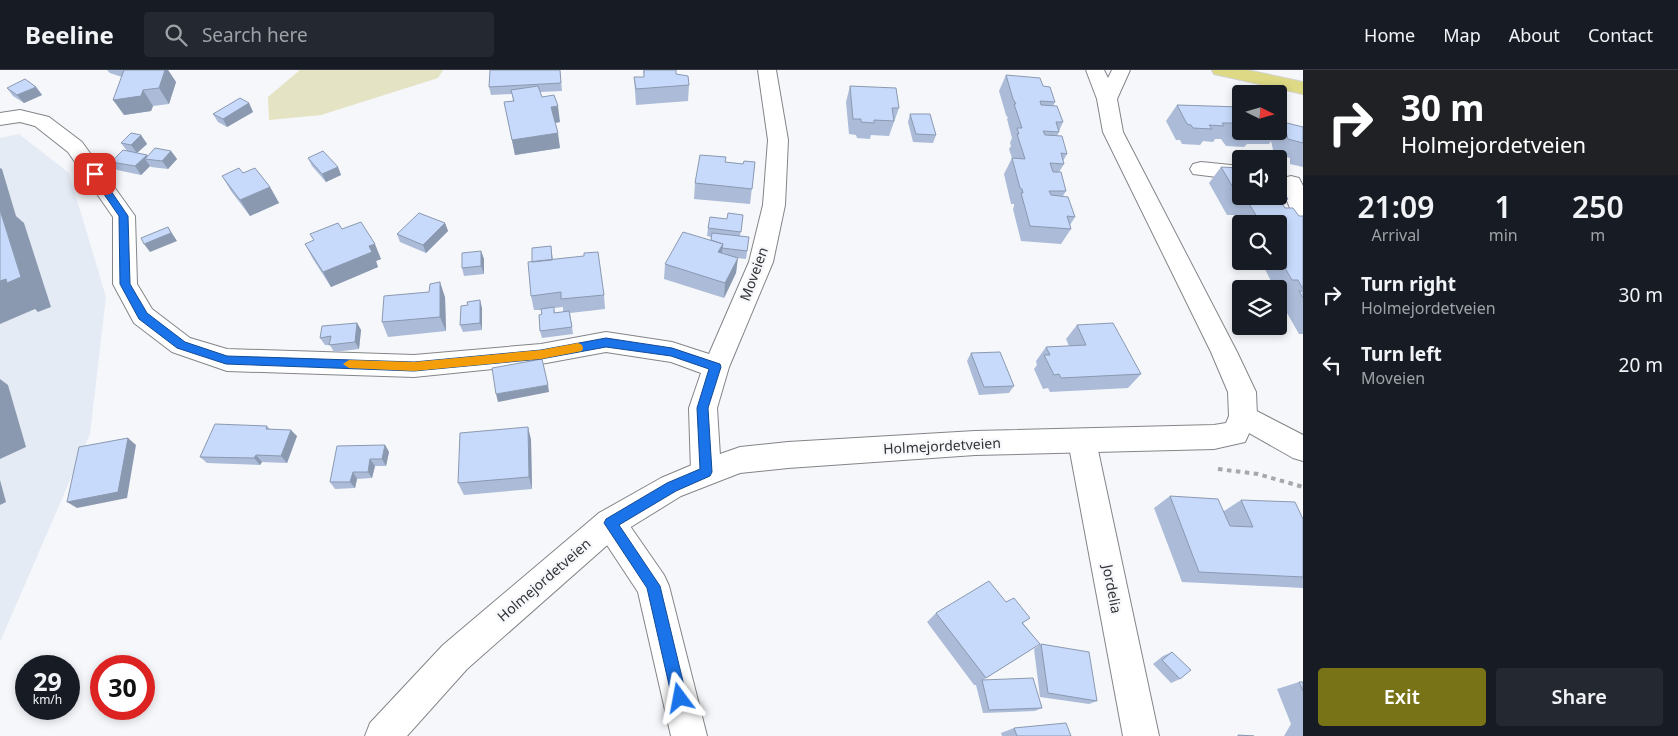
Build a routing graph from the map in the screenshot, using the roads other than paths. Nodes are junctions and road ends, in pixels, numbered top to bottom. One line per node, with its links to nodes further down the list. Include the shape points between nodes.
1 (767, 70): 12 (street, Moveien, via 778,140 774,205 761,262)
2 (1095, 70): 6 (street)
3 (1121, 70): 6 (street)
4 (1221, 70): 5 (main road)
5 (1303, 88)
6 (1107, 99): 13 (street, via 1113,132 1242,392)
7 (0, 119): 12 (street, via 20,116 42,121 76,147 124,216 125,284 143,316 181,345 226,360 414,366 541,354 606,342 672,352)
8 (1201, 169): 9 (street)
9 (1232, 172)
10 (1291, 183): 11 (street)
11 (1303, 216)
12 (716, 367): 16 (street, Moveien, via 702,408)
13 (1243, 416): 14 (street, Holmejordetveien, via 1234,433 1214,437); 15 (street)
14 (1082, 441): 16 (street, Holmejordetveien, via 975,443 788,455 740,460); 20 (street, Jordelia)
15 (1303, 449)
16 (706, 472): 17 (street, Holmejordetveien, via 671,487)
17 (610, 523): 18 (street, Holmejordetveien, via 455,656); 19 (street, via 653,586)
18 (383, 736)
19 (688, 736)
20 (1141, 736)

